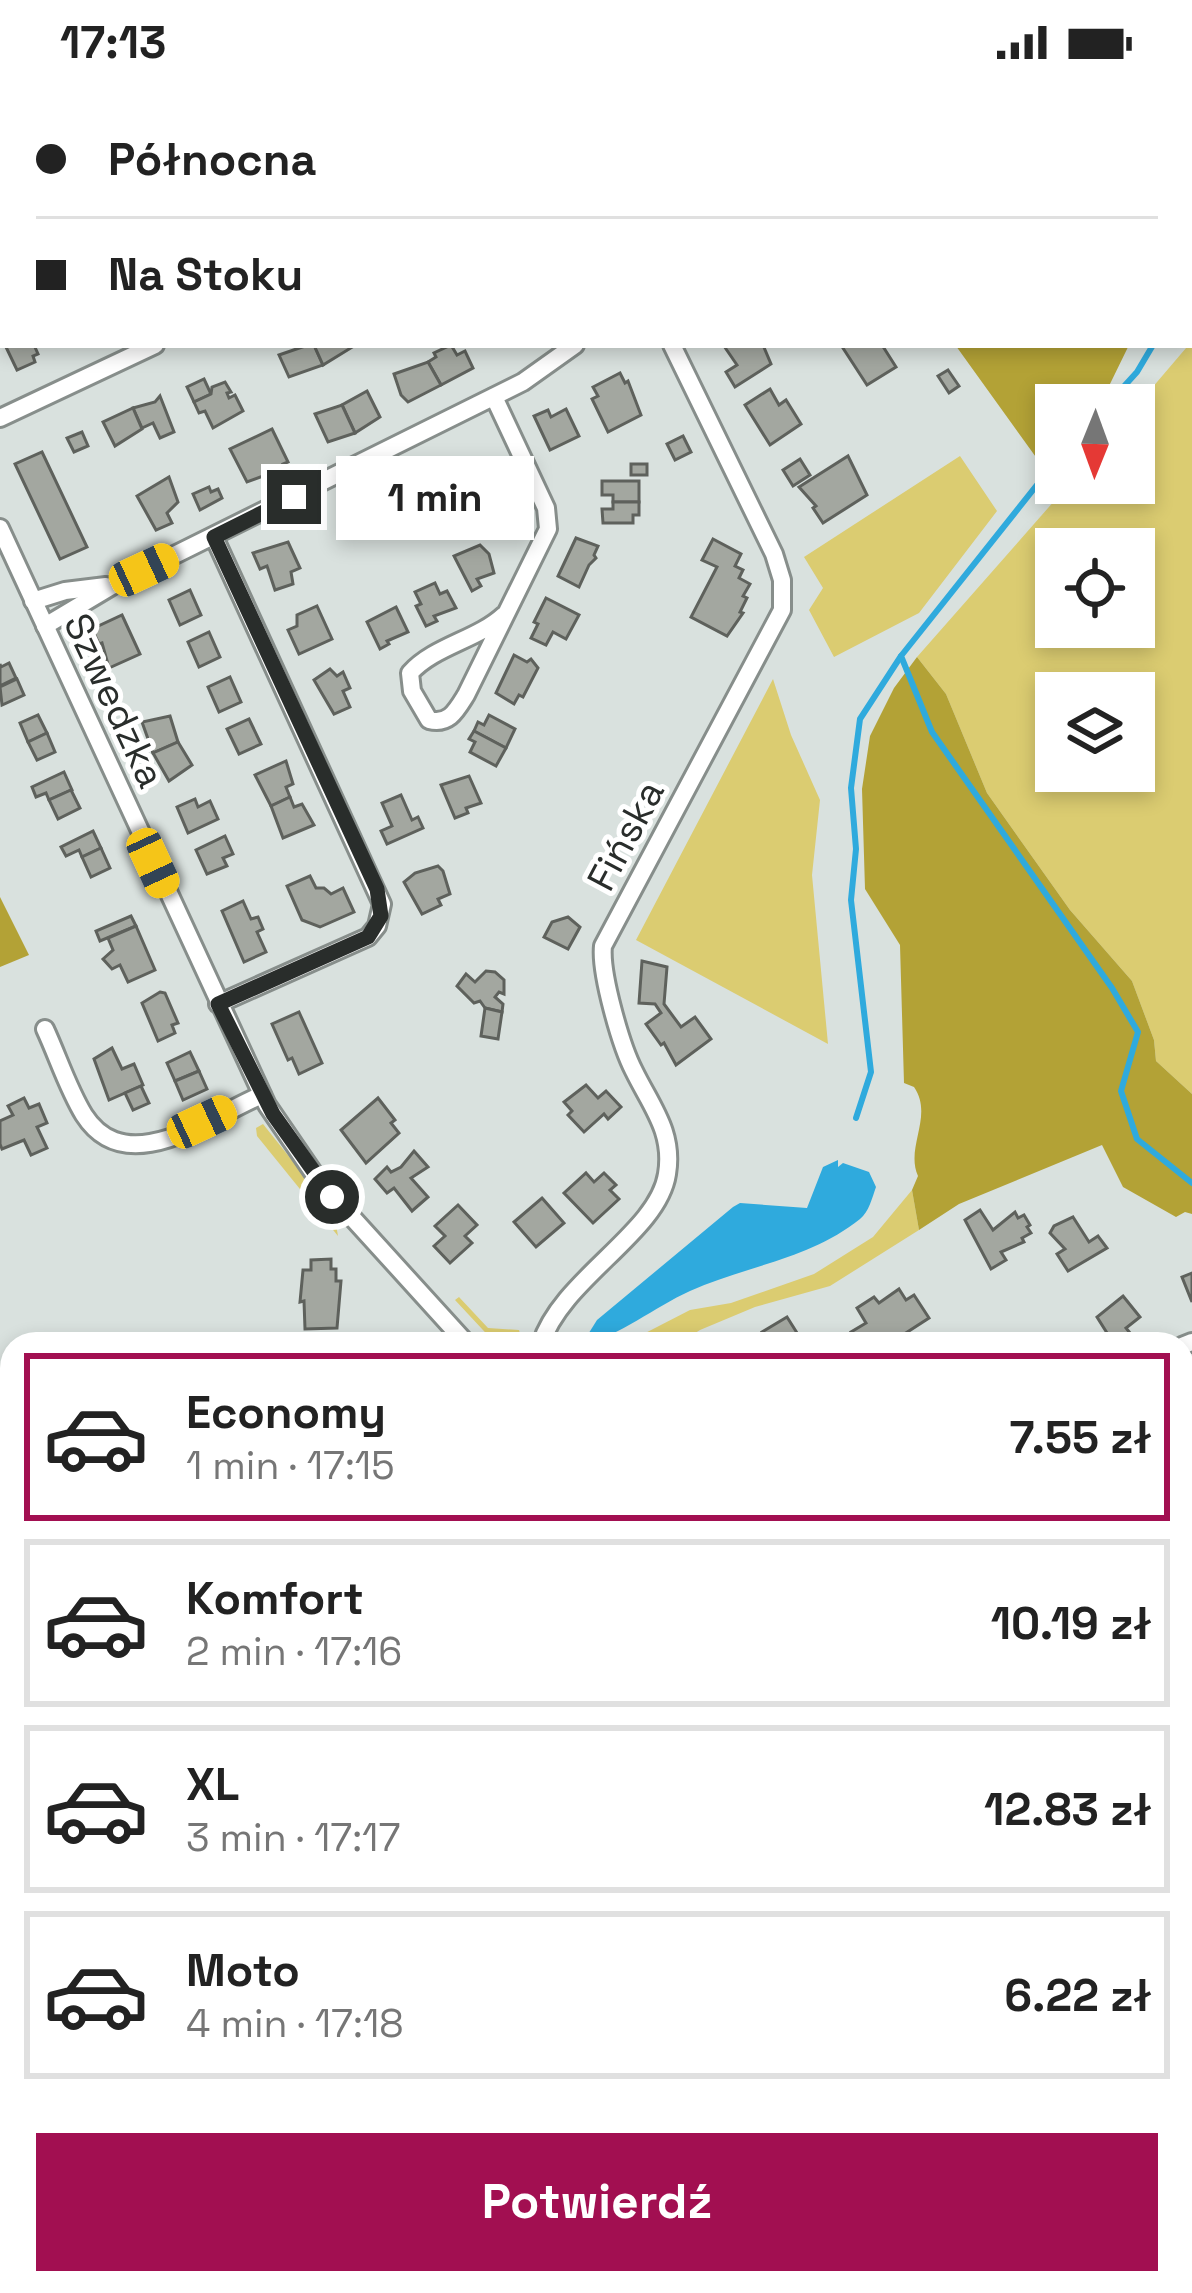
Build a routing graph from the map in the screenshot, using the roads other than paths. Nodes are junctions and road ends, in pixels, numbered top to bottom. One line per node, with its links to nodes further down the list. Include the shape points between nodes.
1 (149, 348): 5 (street)
2 (570, 348): 4 (street)
3 (673, 348): 16 (street, Fińska, via 774,554 782,610 603,946 632,1069 666,1132 668,1174 648,1213)
4 (494, 397): 7 (street); 10 (street, via 549,520)
5 (0, 418)
6 (0, 528): 9 (street, Szwedzka)
7 (214, 537): 8 (street); 12 (street, via 382,904 368,937)
8 (112, 586): 9 (street); 11 (street)
9 (34, 601): 11 (street, Szwedzka)
10 (504, 615): 10 (street, via 410,673 429,719 439,722 457,709)
11 (45, 626): 12 (street, Szwedzka)
12 (218, 1004): 14 (street, Szwedzka)
13 (45, 1029): 14 (street, via 82,1112 118,1143 161,1142)
14 (262, 1095): 15 (street, Szwedzka, via 319,1181)
15 (455, 1332)
16 (546, 1332)

